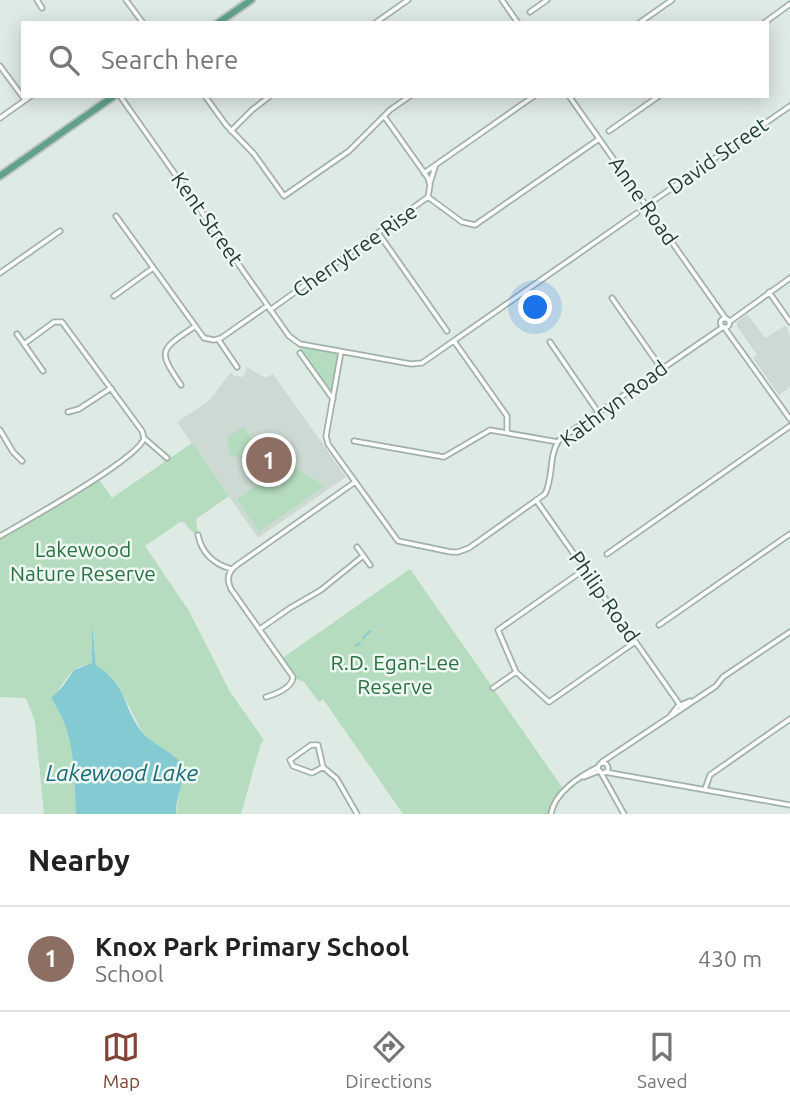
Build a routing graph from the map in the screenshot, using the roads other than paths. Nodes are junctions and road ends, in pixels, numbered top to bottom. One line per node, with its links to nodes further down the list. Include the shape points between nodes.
1 (37, 0): 9 (street)
2 (126, 0): 11 (street)
3 (251, 0): 12 (main road)
4 (408, 0): 13 (street)
5 (502, 0): 14 (street)
6 (547, 0): 10 (street)
7 (672, 0): 15 (street)
8 (790, 4): 16 (street)
9 (42, 8)
10 (530, 12)
11 (142, 21)
12 (221, 21)
13 (378, 21)
14 (515, 21)
15 (642, 21)
16 (767, 21)
17 (0, 65): 18 (street)
18 (21, 96)
19 (27, 98): 28 (street)
20 (111, 98): 37 (main road)
21 (121, 98): 51 (street, Kent Street)
22 (207, 98): 32 (street)
23 (268, 98): 32 (street)
24 (407, 98): 30 (street)
25 (531, 98): 35 (street)
26 (570, 98): 34 (street, Anne Road)
27 (656, 98): 33 (street)
28 (24, 100): 31 (street)
29 (790, 106): 40 (street, David Street)
30 (384, 116): 32 (street, via 349,151 284,197); 36 (street, Cherrytree Rise)
31 (0, 118)
32 (232, 131)
33 (609, 131)
34 (599, 139): 39 (street, via 475,225 462,222); 40 (street, Anne Road)
35 (436, 165): 36 (street); 38 (street)
36 (424, 173): 38 (street, Cherrytree Rise)
37 (0, 176)
38 (430, 183): 39 (street, Cherrytree Rise)
39 (428, 197): 44 (street, Cherrytree Rise)
40 (646, 206): 53 (street, Anne Road)
41 (637, 213): 58 (street)
42 (116, 216): 45 (street)
43 (60, 231): 46 (street)
44 (379, 234): 51 (street, Cherrytree Rise); 55 (street)
45 (153, 268): 49 (street); 54 (street)
46 (0, 273)
47 (790, 278): 48 (street, Kathryn Road)
48 (769, 292): 52 (street); 53 (street, Kathryn Road)
49 (114, 296)
50 (612, 298): 64 (street)
51 (269, 308): 57 (street, Cherrytree Rise); 61 (street, Kent Street, via 294,342)
52 (790, 322)
53 (725, 323): 64 (street, Kathryn Road); 71 (street, Anne Road)
54 (194, 327): 57 (street, via 204,338); 66 (street, via 165,351)
55 (447, 331)
56 (17, 334): 60 (street)
57 (218, 340): 63 (street)
58 (454, 341): 61 (street, via 417,364); 74 (street, via 507,416)
59 (550, 342): 70 (street)
60 (24, 344): 65 (street); 67 (street, via 60,321)
61 (341, 352): 68 (street, Kathryn Road)
62 (300, 353): 68 (street)
63 (237, 367)
64 (661, 368): 70 (street, Kathryn Road)
65 (43, 372)
66 (181, 385)
67 (111, 388): 69 (street, via 79,410); 75 (street)
68 (333, 399): 80 (street, Kathryn Road, via 327,440)
69 (68, 412)
70 (598, 412): 77 (street, Kathryn Road)
71 (790, 419)
72 (790, 426): 86 (street)
73 (0, 430): 79 (street)
74 (508, 432): 76 (street, via 485,432 444,457); 77 (street)
75 (144, 438): 78 (street); 84 (street, via 139,447 97,477)
76 (354, 441)
77 (558, 442): 81 (street, Kathryn Road, via 547,489)
78 (167, 458)
79 (22, 461)
80 (355, 482): 81 (street, Kathryn Road, via 398,541 452,552 465,550); 89 (street)
81 (536, 500): 90 (street, Philip Road)
82 (790, 534): 91 (street)
83 (198, 535): 89 (street, via 212,561)
84 (0, 536)
85 (357, 547): 87 (street)
86 (607, 554)
87 (363, 556): 88 (street); 92 (street)
88 (370, 565)
89 (231, 569): 92 (street, via 229,585)
90 (585, 569): 94 (street, Philip Road); 95 (street, via 498,630)
91 (659, 625)
92 (260, 629): 97 (street, via 293,680)
93 (790, 632): 98 (street)
94 (635, 642): 95 (street, via 549,702); 98 (street, Philip Road)
95 (516, 672): 96 (street)
96 (493, 688)
97 (266, 697)
98 (680, 706): 101 (street)
99 (790, 719): 104 (street, via 712,774)
100 (323, 767): 100 (street, via 309,772 293,766 290,759 316,744 321,748); 106 (street, via 337,779)
101 (603, 768): 102 (street); 103 (street); 107 (street, via 557,797)
102 (616, 774): 103 (street); 104 (street)
103 (610, 789): 108 (street)
104 (705, 789): 105 (street)
105 (790, 805)
106 (357, 814)
107 (551, 814)
108 (624, 814)

